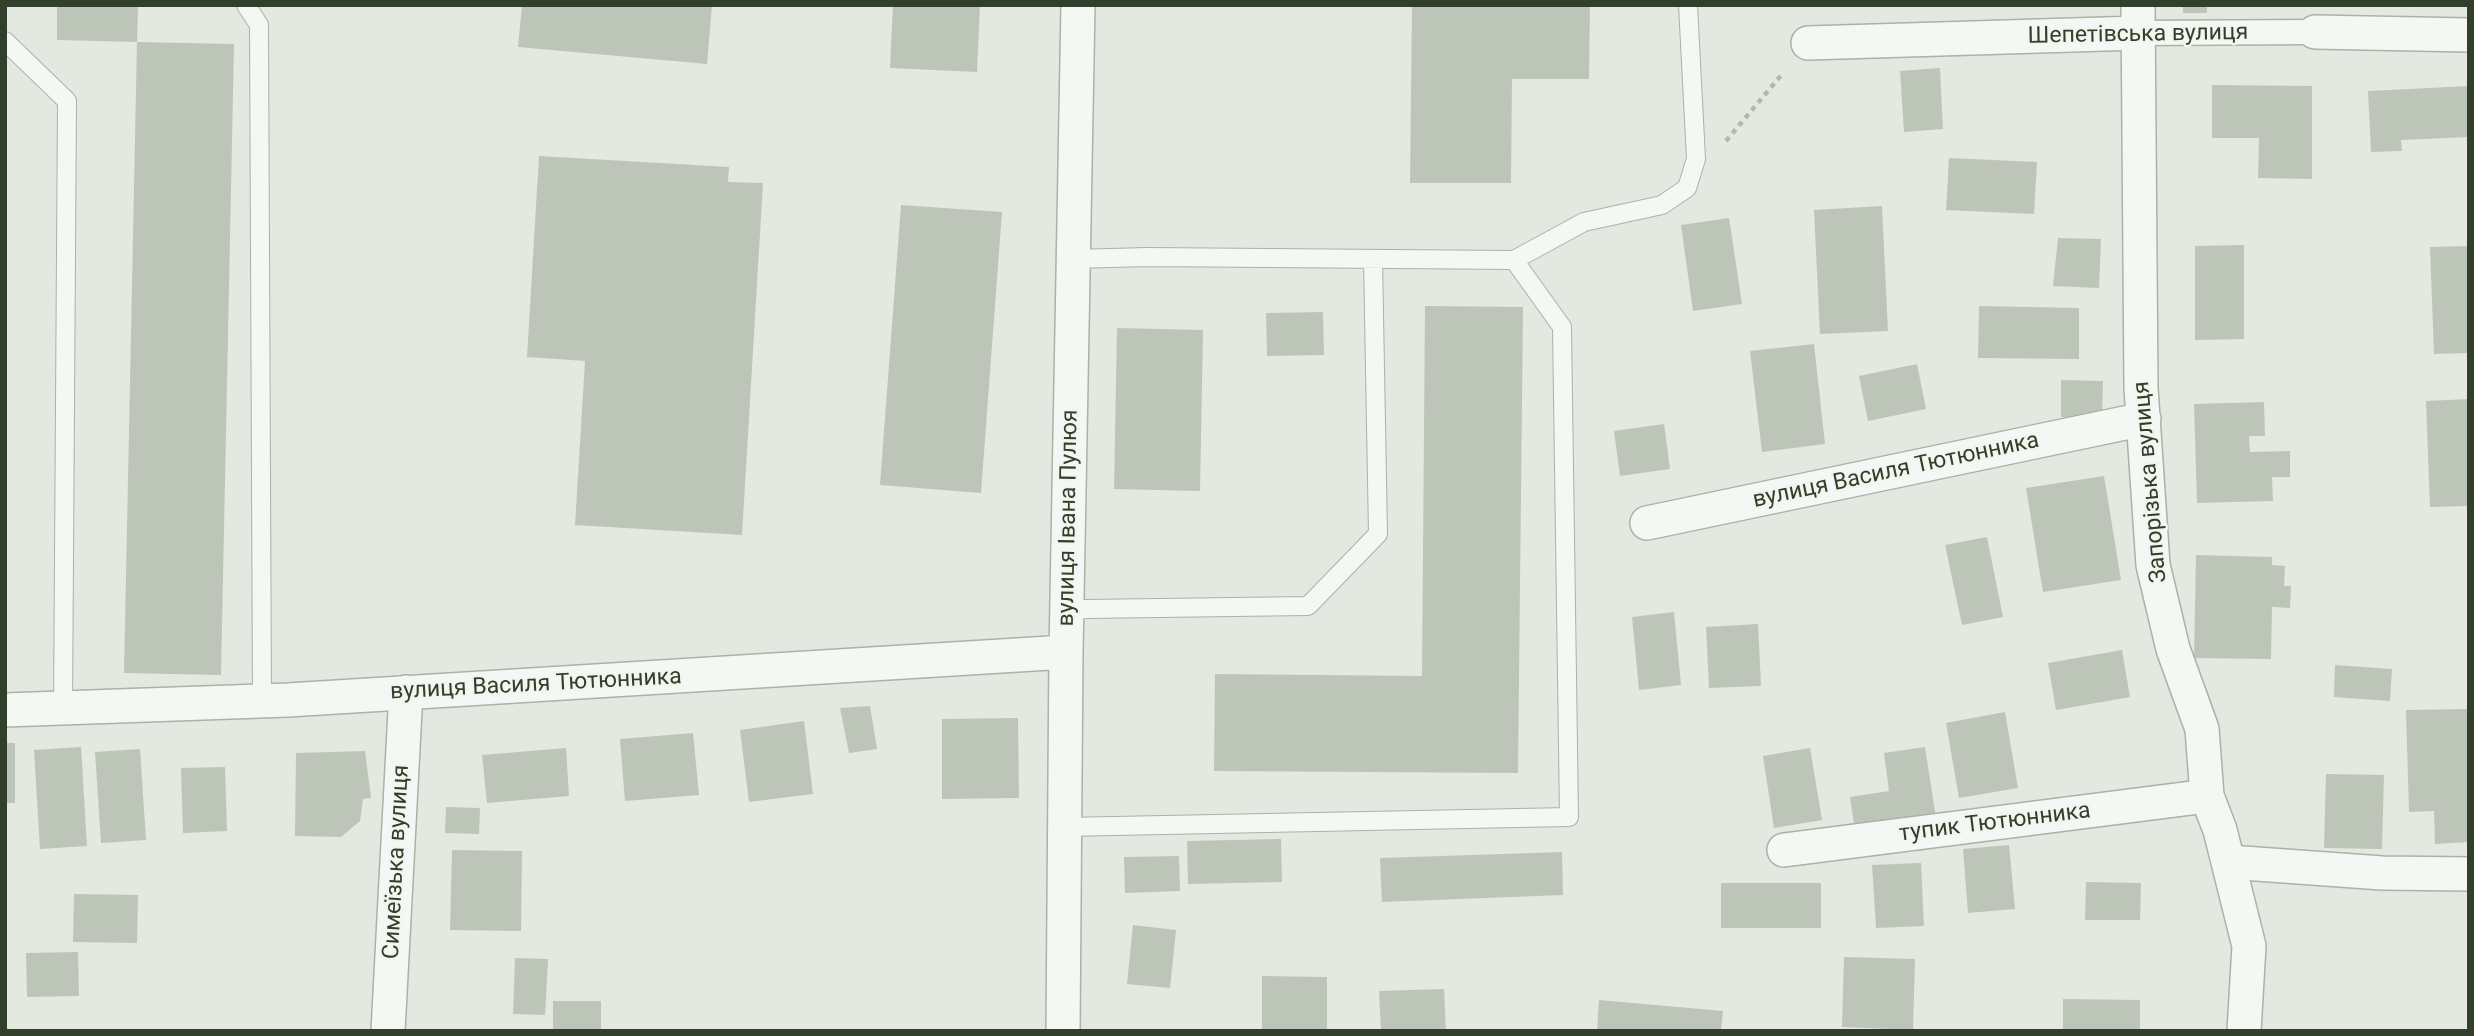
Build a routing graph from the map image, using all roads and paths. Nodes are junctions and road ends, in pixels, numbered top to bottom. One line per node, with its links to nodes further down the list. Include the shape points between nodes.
1 (246, 5): 18 (lane, via 259,25)
2 (1078, 5): 10 (street, вулиця Івана Пулюя)
3 (1688, 5): 9 (lane, via 1696,159)
4 (2138, 19): 5 (street, Шепетівська вулиця); 8 (street, Шепетівська вулиця); 13 (street, Запорізька вулиця)
5 (2315, 32): 6 (street, Шепетівська вулиця)
6 (2469, 34)
7 (5, 41): 19 (lane, via 67,101)
8 (1808, 43): 9 (path)
9 (1687, 188): 12 (lane, via 1661,205 1584,222)
10 (1074, 259): 11 (lane); 15 (street, вулиця Івана Пулюя)
11 (1373, 259): 12 (lane); 15 (lane, via 1378,534 1308,606)
12 (1514, 260): 22 (lane, via 1562,327 1569,817)
13 (2144, 419): 14 (street, вулиця Василя Тютюнника); 21 (street, Запорізька вулиця, via 2153,565 2173,649 2202,729)
14 (1647, 523)
15 (1067, 612): 16 (street, вулиця Івана Пулюя)
16 (1066, 652): 17 (street, вулиця Василя Тютюнника); 22 (street, вулиця Івана Пулюя)
17 (406, 692): 18 (street, вулиця Василя Тютюнника); 26 (street, Симеїзька вулиця)
18 (262, 701): 19 (street, вулиця Василя Тютюнника)
19 (63, 708): 20 (street, вулиця Василя Тютюнника)
20 (5, 710)
21 (2207, 796): 23 (street, тупик Тютюнника); 24 (street, Запорізька вулиця)
22 (1065, 827): 27 (street, вулиця Івана Пулюя)
23 (1784, 850)
24 (2229, 862): 25 (street); 28 (street, Запорізька вулиця, via 2249,946)
25 (2469, 874)
26 (388, 1031)
27 (1063, 1031)
28 (2244, 1031)

